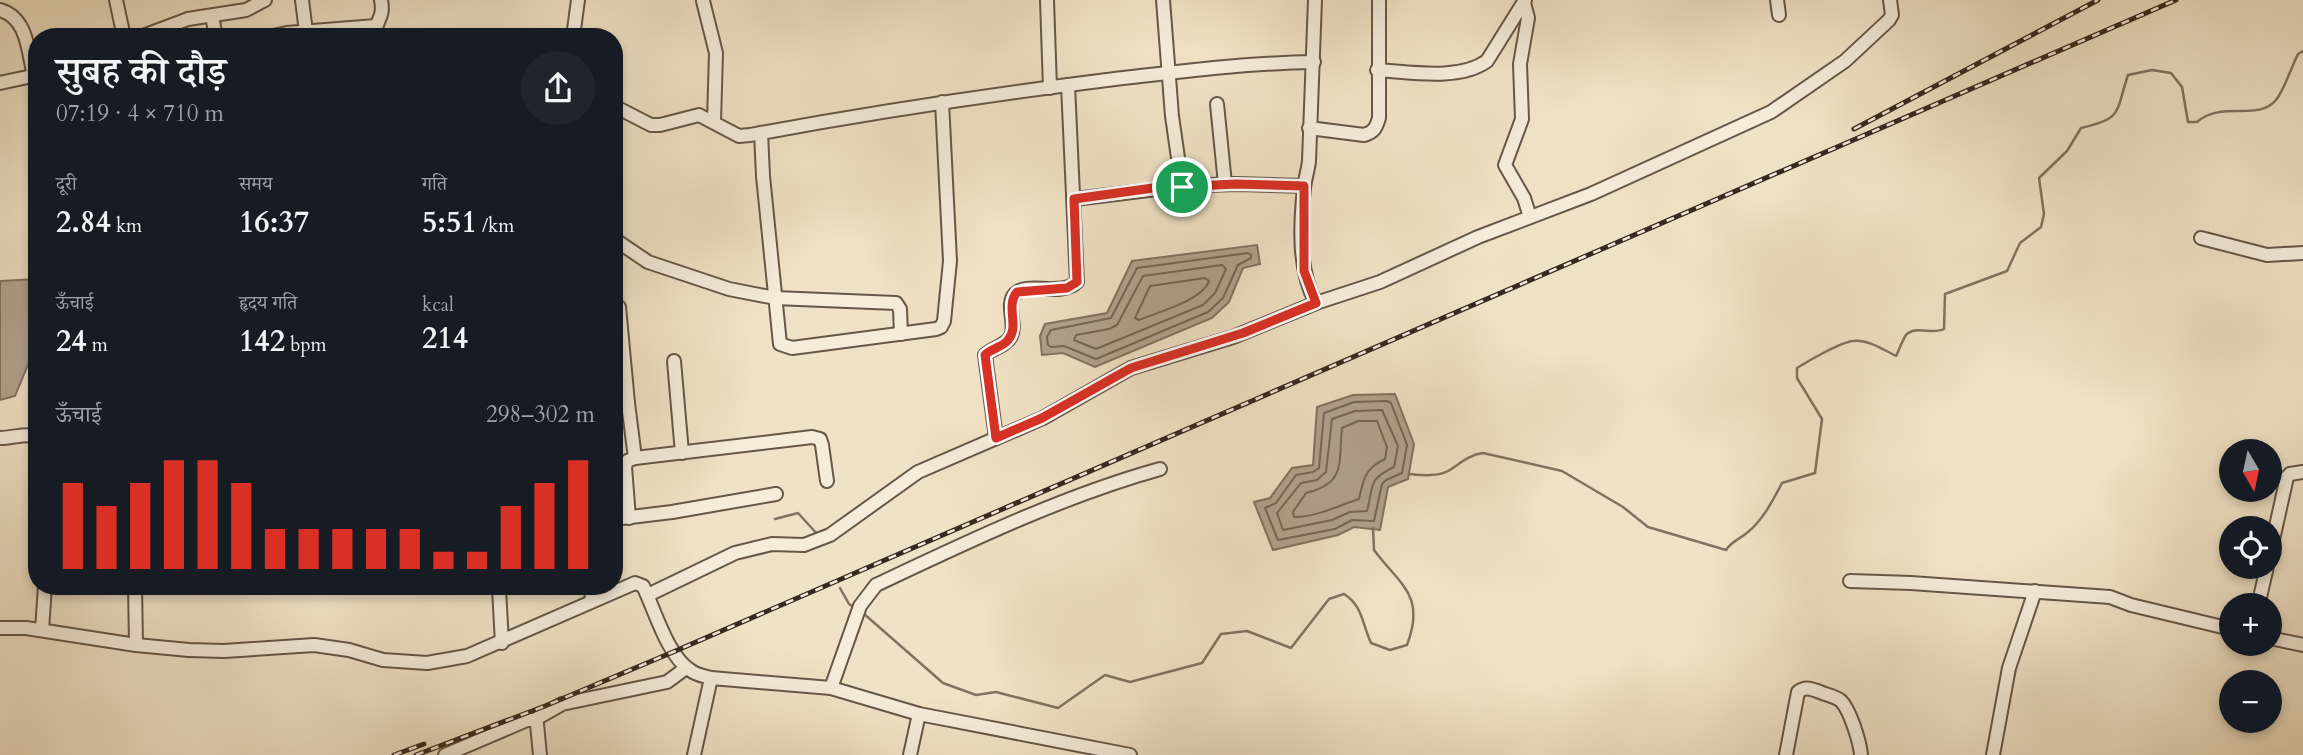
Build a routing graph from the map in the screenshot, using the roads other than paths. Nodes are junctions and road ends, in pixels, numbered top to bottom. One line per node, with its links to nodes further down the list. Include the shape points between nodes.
1 (116, 0): 18 (street)
2 (265, 0): 14 (street)
3 (302, 0): 21 (street)
4 (381, 0): 22 (street, via 382,18)
5 (578, 0): 23 (street)
6 (1047, 0): 31 (street)
7 (1163, 0): 27 (street)
8 (1315, 0): 25 (street)
9 (1379, 0): 26 (street)
10 (1777, 0): 16 (street)
11 (1890, 0): 42 (street, via 1889,20 1845,61 1771,112)
12 (703, 1): 35 (street, via 716,53)
13 (1525, 2): 26 (street, via 1480,66 1463,73); 42 (street, via 1522,119 1506,165)
14 (245, 5): 17 (street)
15 (0, 10): 24 (street, via 21,25)
16 (1779, 15)
17 (212, 16): 19 (street); 20 (street)
18 (122, 28)
19 (164, 28)
20 (214, 28)
21 (306, 28)
22 (377, 28)
23 (574, 28)
24 (28, 50)
25 (1314, 62): 27 (street); 36 (street)
26 (1377, 70): 36 (street, via 1379,118 1373,132 1364,135)
27 (1168, 73): 30 (street); 40 (street)
28 (28, 77): 29 (street)
29 (0, 83)
30 (1068, 85): 31 (street); 41 (street)
31 (1050, 88): 32 (street)
32 (942, 102): 37 (street); 48 (street, via 950,261 944,321 936,329)
33 (1217, 104): 38 (street)
34 (623, 111): 35 (street, via 651,125 699,115)
35 (714, 121): 37 (street, via 739,136)
36 (1309, 128): 39 (street)
37 (761, 133): 46 (street)
38 (1225, 184): 39 (street); 40 (street)
39 (1304, 186): 47 (street, via 1303,264)
40 (1182, 187): 41 (street)
41 (1074, 199): 55 (street, via 1077,282 1067,288 1017,292 1011,302 1009,340 985,355)
42 (1530, 217): 47 (street, via 1380,282)
43 (2201, 238): 45 (street, via 2267,255)
44 (623, 245): 46 (street, via 648,262 729,289)
45 (2303, 253)
46 (775, 298): 48 (street, via 896,303); 48 (street, via 784,347)
47 (1316, 303): 55 (street, via 1243,333 1131,368)
48 (901, 334)
49 (623, 350): 52 (street)
50 (674, 361): 56 (street)
51 (623, 399): 52 (street)
52 (628, 403): 57 (street)
53 (28, 435): 54 (street)
54 (0, 438)
55 (996, 438): 73 (street, via 918,472 830,535 804,545 772,544 735,553)
56 (682, 453): 57 (street); 60 (street, via 820,439)
57 (635, 458): 64 (street, via 625,467)
58 (1160, 469): 84 (street, via 1097,490 876,585 858,611)
59 (2303, 472): 62 (street, via 2287,477)
60 (827, 481)
61 (776, 494): 64 (street)
62 (2278, 516)
63 (623, 518): 64 (street)
64 (629, 518)
65 (1850, 581): 67 (street)
66 (623, 588): 73 (street, via 635,583 643,586)
67 (2035, 591): 75 (street, via 2110,597); 94 (street, via 2005,682)
68 (44, 595): 77 (street)
69 (135, 595): 80 (street)
70 (499, 595): 79 (street)
71 (592, 595): 74 (street)
72 (606, 595): 74 (street)
73 (648, 596): 82 (street, via 673,652)
74 (592, 601): 79 (street)
75 (2219, 626)
76 (0, 628): 77 (street)
77 (41, 630): 80 (street)
78 (2282, 641): 81 (street)
79 (502, 643): 80 (street, via 446,661 411,663 314,645 224,651)
80 (136, 645)
81 (2303, 645)
82 (686, 668): 83 (street); 86 (street, via 667,682 562,704)
83 (711, 678): 84 (street); 89 (street)
84 (831, 688): 85 (street)
85 (919, 713): 90 (street); 91 (street)
86 (534, 720): 87 (street); 88 (street)
87 (445, 755)
88 (540, 755)
89 (694, 755)
90 (910, 755)
91 (1130, 755)
92 (1786, 755): 93 (street, via 1802,688 1843,704)
93 (1861, 755)
94 (1993, 755)

